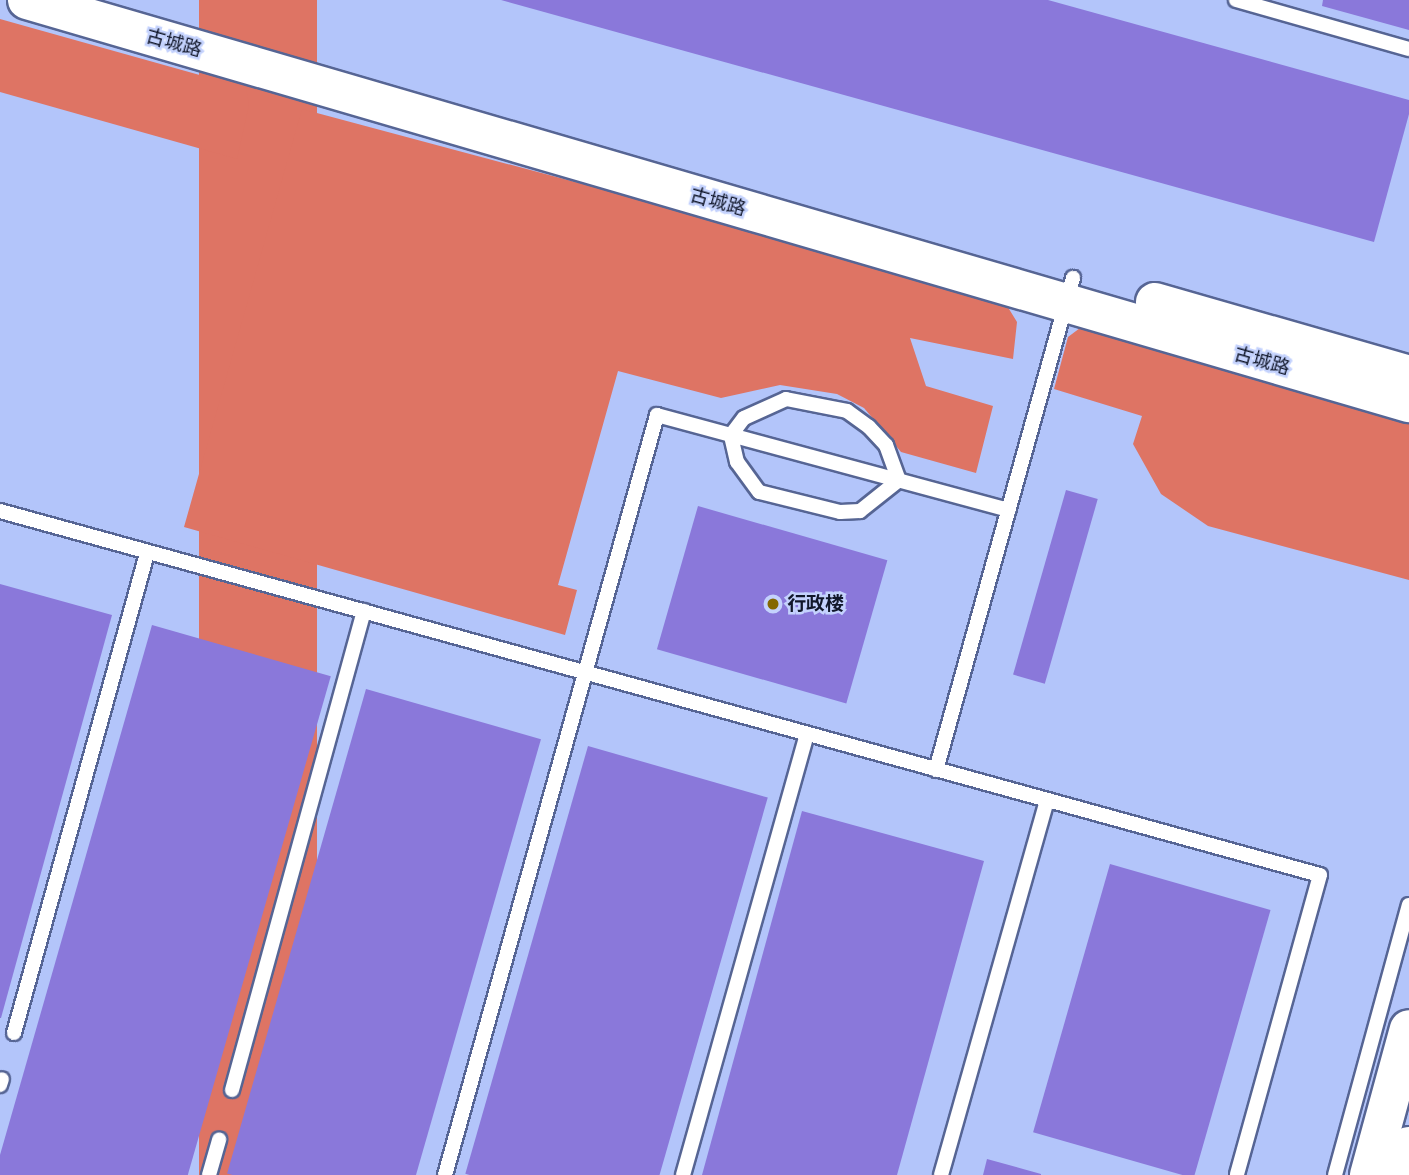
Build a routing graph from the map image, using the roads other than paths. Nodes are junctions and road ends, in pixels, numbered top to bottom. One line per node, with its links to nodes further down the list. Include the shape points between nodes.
1 (27, 0): 5 (main road, 古城路)
2 (102, 0): 5 (main road, 古城路)
3 (1236, 0): 4 (lane)
4 (1409, 49)
5 (1070, 291): 6 (main road, 古城路); 7 (main road, 古城路); 10 (lane)
6 (1409, 375)
7 (1409, 403)
8 (732, 435): 9 (lane); 9 (lane, via 745,479 759,492 850,512 878,500); 9 (lane, via 744,418 763,407 786,399 813,401 847,411 869,427 886,445); 14 (lane, via 657,415)
9 (899, 480): 10 (lane)
10 (1009, 510): 16 (lane)
11 (0, 511): 12 (lane)
12 (147, 552): 13 (lane); 20 (lane)
13 (364, 611): 14 (lane); 21 (lane)
14 (586, 673): 15 (lane); 25 (lane)
15 (807, 734): 16 (lane); 26 (lane)
16 (936, 770): 17 (lane)
17 (1047, 801): 27 (lane); 28 (lane, via 1320,875)
18 (1409, 905): 29 (lane)
19 (1409, 1029): 30 (main road)
20 (14, 1033)
21 (232, 1090)
22 (219, 1139): 24 (lane)
23 (1409, 1146): 31 (main road)
24 (209, 1175)
25 (445, 1175)
26 (683, 1175)
27 (941, 1175)
28 (1237, 1175)
29 (1335, 1175)
30 (1368, 1175)
31 (1401, 1175)

